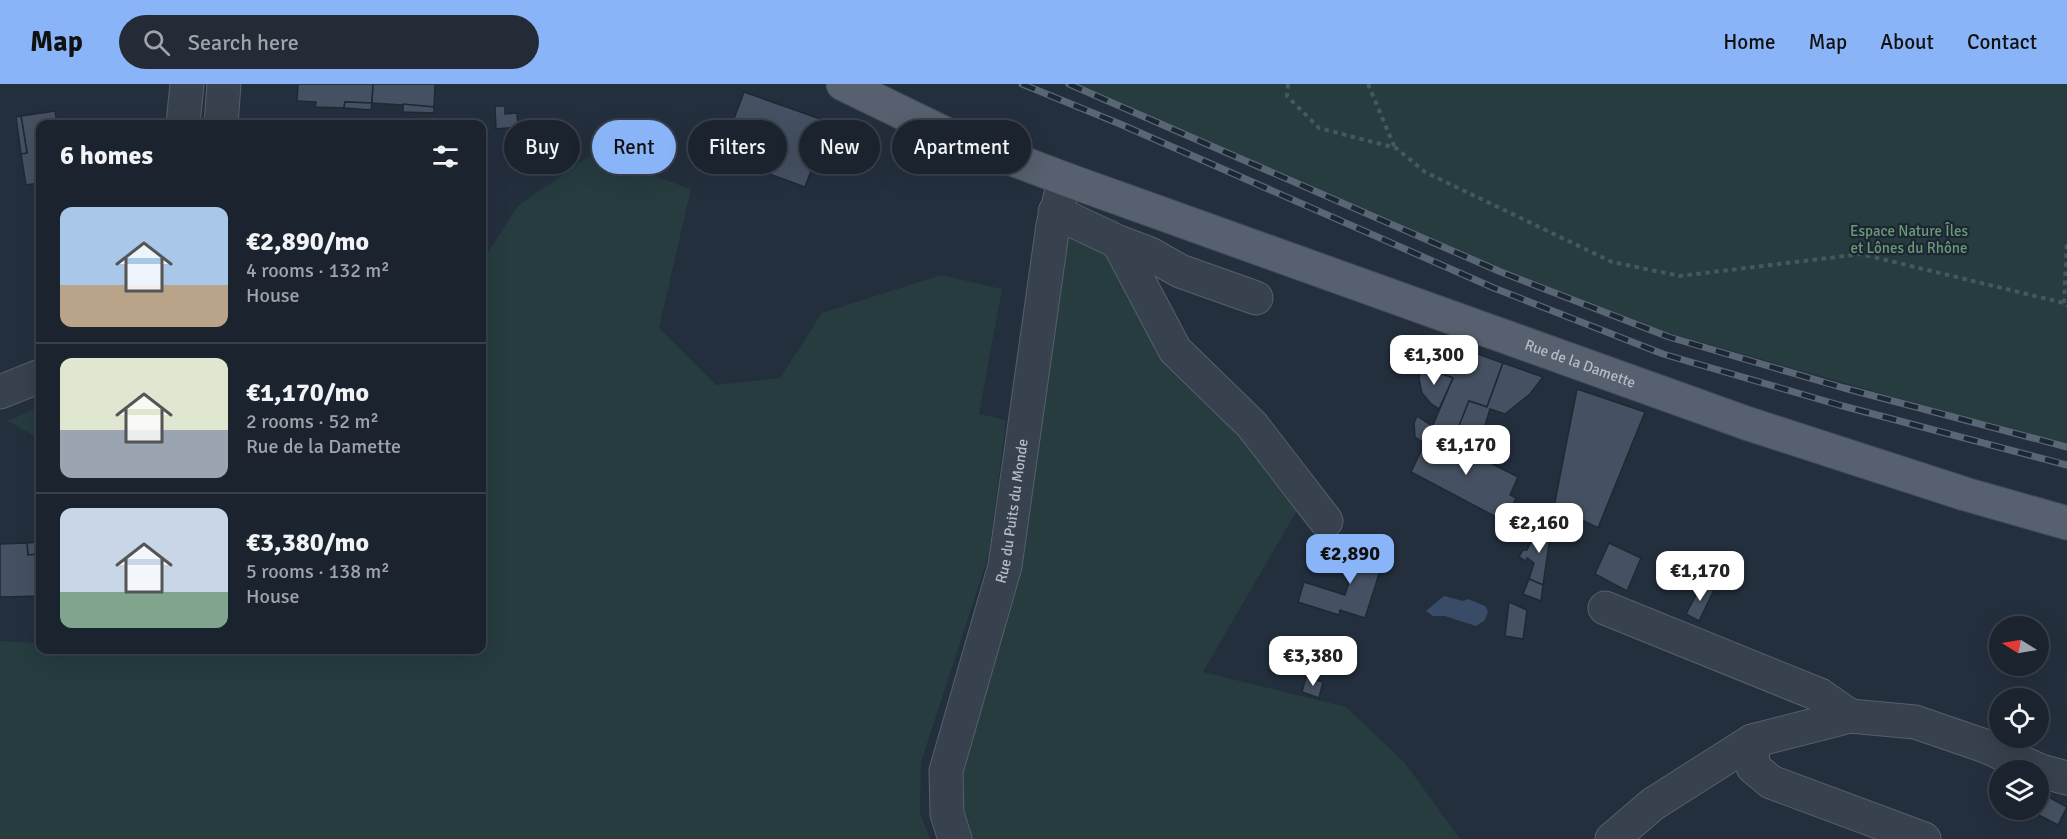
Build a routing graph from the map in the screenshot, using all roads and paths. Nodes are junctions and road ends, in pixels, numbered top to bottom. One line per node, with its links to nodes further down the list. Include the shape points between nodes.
1 (187, 84): 6 (street)
2 (224, 84): 7 (street)
3 (843, 84): 9 (main road, Rue de la Damette, via 946,134)
4 (1288, 84): 8 (path, via 1287,96 1319,129)
5 (1368, 84): 8 (path)
6 (183, 120)
7 (221, 120)
8 (1396, 148): 14 (path, via 1425,172 1612,262 1680,276 1861,254)
9 (1065, 179): 10 (street, Rue du Puits du Monde); 18 (main road, Rue de la Damette, via 1746,423)
10 (1055, 212): 11 (street); 23 (street, Rue du Puits du Monde, via 1005,566 946,771 947,814)
11 (1118, 242): 13 (street, via 1180,271); 17 (street, via 1175,350 1252,425)
12 (2067, 242): 14 (path)
13 (1256, 298)
14 (2065, 305)
15 (36, 378): 16 (street)
16 (0, 392)
17 (1326, 521)
18 (2067, 523)
19 (1605, 608): 20 (street, via 1820,695)
20 (1850, 716): 21 (street); 22 (street, via 1915,722)
21 (1752, 741): 24 (street, via 1653,804); 25 (street, via 1754,767 1771,782)
22 (2067, 778)
23 (955, 839)
24 (1611, 839)
25 (1924, 839)

